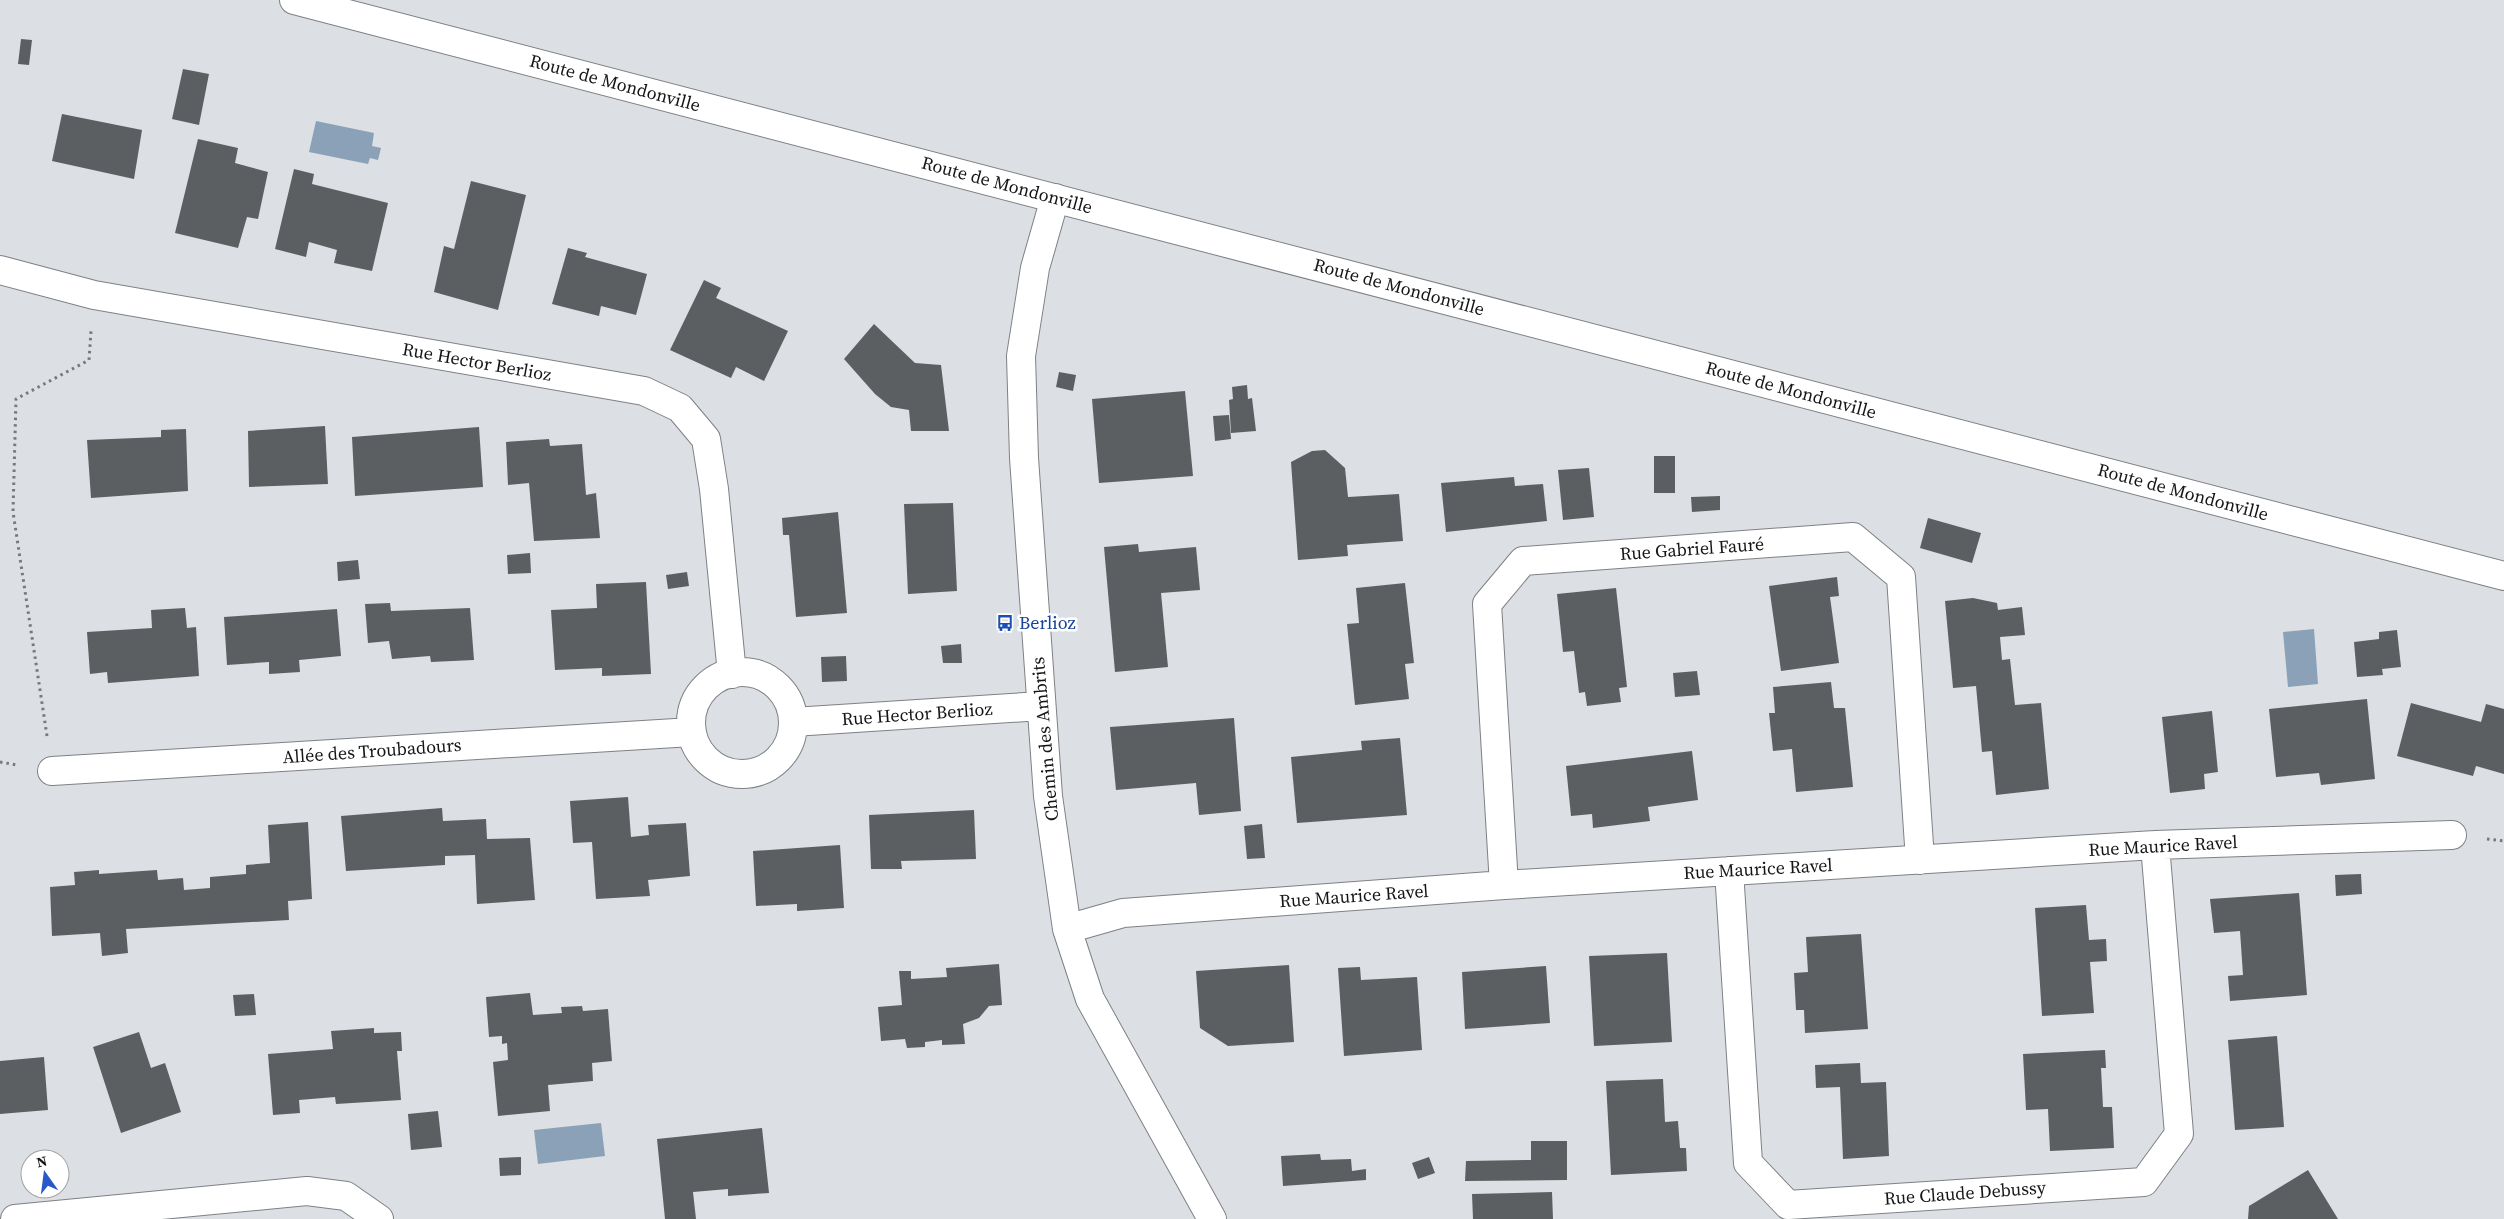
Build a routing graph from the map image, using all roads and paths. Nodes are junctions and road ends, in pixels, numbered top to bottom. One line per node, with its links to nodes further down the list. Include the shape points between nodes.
1 (294, 0): 2 (street, Route de Mondonville)
2 (1055, 198): 5 (street, Route de Mondonville); 7 (street, Chemin des Ambrits, via 1035,268 1021,356 1024,458)
3 (0, 270): 4 (street, Rue Hector Berlioz)
4 (94, 295): 6 (street, Rue Hector Berlioz, via 644,391 680,408 706,439 714,488); 11 (path, via 89,360 16,399 13,512)
5 (2504, 576)
6 (732, 674): 8 (street, via 757,675 773,682 785,696); 9 (street, via 707,686 696,700 691,718)
7 (1041, 706): 8 (street, Rue Hector Berlioz); 17 (street, Chemin des Ambrits, via 1048,796)
8 (793, 722): 9 (street, via 788,746 777,761 762,770 745,774 727,772 711,764 699,751)
9 (692, 732): 11 (street, Allée des Troubadours)
10 (0, 762): 11 (path)
11 (52, 771)
12 (2452, 835): 13 (street, Rue Maurice Ravel)
13 (2155, 845): 14 (street, Rue Maurice Ravel); 15 (street, Rue Claude Debussy, via 2179,1134 2144,1182 1788,1205 1748,1163)
14 (1920, 860): 15 (street, Rue Maurice Ravel); 16 (street, Rue Gabriel Fauré, via 1902,577 1853,537 1523,561 1487,604)
15 (1729, 871): 16 (street, Rue Maurice Ravel)
16 (1504, 885): 17 (street, Rue Maurice Ravel, via 1123,913)
17 (1068, 929): 20 (street, Chemin des Ambrits, via 1090,999)
18 (15, 1219): 19 (street, via 307,1192 346,1196)
19 (379, 1219)
20 (1212, 1219)

